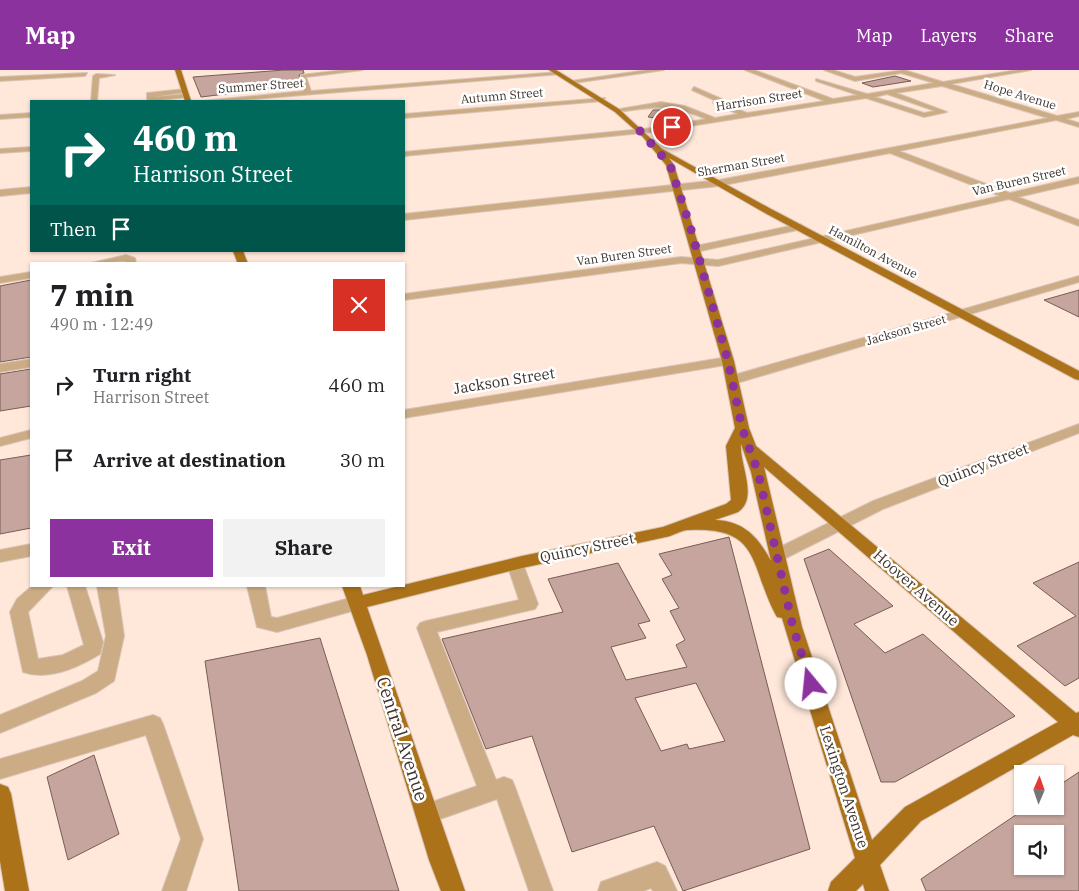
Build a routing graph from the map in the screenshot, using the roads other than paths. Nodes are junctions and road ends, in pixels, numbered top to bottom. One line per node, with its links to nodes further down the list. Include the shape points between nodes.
1 (178, 70): 19 (main road)
2 (360, 70): 18 (street, via 303,76)
3 (660, 70): 14 (street)
4 (748, 70): 24 (street)
5 (827, 70): 9 (street, via 855,79)
6 (881, 70): 9 (street, Hope Avenue)
7 (1028, 70): 15 (street, Harrison Street)
8 (556, 72): 14 (main road, Lexington Avenue); 18 (street, Summer Street)
9 (896, 72): 15 (street, Hope Avenue)
10 (85, 74): 12 (street)
11 (112, 75): 22 (street, via 96,76)
12 (0, 79)
13 (818, 80): 20 (street)
14 (574, 81): 21 (main road, Lexington Avenue)
15 (942, 84): 17 (street, Harrison Street); 31 (street, Hope Avenue)
16 (694, 89): 28 (street)
17 (888, 92): 20 (street, Harrison Street); 20 (street, via 944,112 924,115)
18 (308, 93): 23 (street, Summer Street)
19 (186, 96)
20 (869, 96): 24 (street, Harrison Street)
21 (603, 99): 25 (main road, Lexington Avenue); 29 (street, Autumn Street)
22 (94, 100)
23 (218, 100)
24 (834, 101): 28 (street, Harrison Street)
25 (617, 110): 32 (street, via 661,104 683,106); 34 (main road, Lexington Avenue)
26 (1079, 114): 31 (street, Sherman Street)
27 (30, 115): 30 (street)
28 (746, 115): 32 (street, Harrison Street)
29 (405, 116)
30 (0, 117)
31 (1056, 118): 33 (street, Hope Avenue); 37 (street, Sherman Street)
32 (716, 120): 34 (street, Harrison Street)
33 (1079, 125)
34 (640, 131): 36 (main road, Lexington Avenue); 39 (street, Harrison Street)
35 (30, 148): 38 (street)
36 (657, 148): 41 (main road, Hamilton Avenue); 42 (main road, Lexington Avenue, via 670,165)
37 (890, 150): 41 (street, Sherman Street); 45 (street)
38 (0, 151)
39 (405, 154)
40 (1079, 180): 45 (street, Van Buren Street)
41 (719, 183): 42 (street, Sherman Street); 48 (main road, Hamilton Avenue)
42 (676, 187): 46 (street, Sherman Street); 50 (main road, Lexington Avenue)
43 (30, 190): 44 (street)
44 (0, 193)
45 (1009, 196): 47 (street); 49 (street, Van Buren Street)
46 (405, 217)
47 (1079, 224)
48 (799, 227): 49 (main road, Hamilton Avenue); 50 (street)
49 (822, 239): 53 (street, Van Buren Street, via 718,263); 58 (main road, Hamilton Avenue)
50 (696, 249): 53 (main road, Lexington Avenue)
51 (103, 262): 52 (street, via 126,258)
52 (131, 262)
53 (700, 262): 57 (street, Van Buren Street, via 680,260); 59 (main road, Lexington Avenue)
54 (30, 275): 56 (street)
55 (1079, 279): 58 (street, Jackson Street)
56 (0, 280)
57 (405, 297)
58 (962, 314): 62 (main road, Hamilton Avenue); 63 (street, Jackson Street)
59 (728, 361): 63 (main road, Lexington Avenue); 64 (street, Jackson Street)
60 (30, 363): 61 (street)
61 (0, 368)
62 (1079, 376)
63 (732, 380): 65 (main road, Lexington Avenue)
64 (405, 414)
65 (742, 428): 69 (main road, Lexington Avenue); 71 (main road, Quincy Street, via 733,446 739,502 732,508)
66 (1079, 428): 70 (street, Quincy Street, via 878,505)
67 (30, 434): 68 (street)
68 (0, 442)
69 (751, 449): 70 (main road, Hoover Avenue); 73 (main road, Lexington Avenue)
70 (841, 523): 73 (street, Quincy Street); 87 (main road, Hoover Avenue)
71 (666, 532): 75 (main road, Quincy Street); 85 (main road, via 690,526 722,525 746,535 765,568)
72 (30, 550): 74 (street)
73 (778, 555): 85 (main road, Lexington Avenue, via 793,627)
74 (0, 556)
75 (515, 564): 76 (main road, Quincy Street); 89 (street, via 529,604 426,628)
76 (405, 584)
77 (43, 587): 84 (street, via 23,604 19,612 30,667 52,667)
78 (76, 587): 84 (street, via 94,642)
79 (107, 587): 83 (street)
80 (256, 587): 82 (street, via 263,622 277,625)
81 (392, 587): 82 (main road, Quincy Street)
82 (354, 594): 91 (main road, Central Avenue)
83 (114, 638): 84 (street); 86 (street, via 107,675 89,687)
84 (93, 649)
85 (806, 667): 92 (main road, Lexington Avenue)
86 (0, 724)
87 (1078, 724): 92 (main road, via 913,814)
88 (0, 769): 94 (street, via 153,724 192,839)
89 (490, 792): 91 (street); 96 (street, via 504,787)
90 (0, 794): 93 (main road)
91 (426, 814): 95 (main road, Central Avenue)
92 (868, 862): 99 (main road); 100 (main road, Lexington Avenue)
93 (17, 891)
94 (174, 891)
95 (453, 891)
96 (542, 891)
97 (610, 891): 98 (street, via 657,874)
98 (665, 891)
99 (840, 891)
100 (877, 891)

